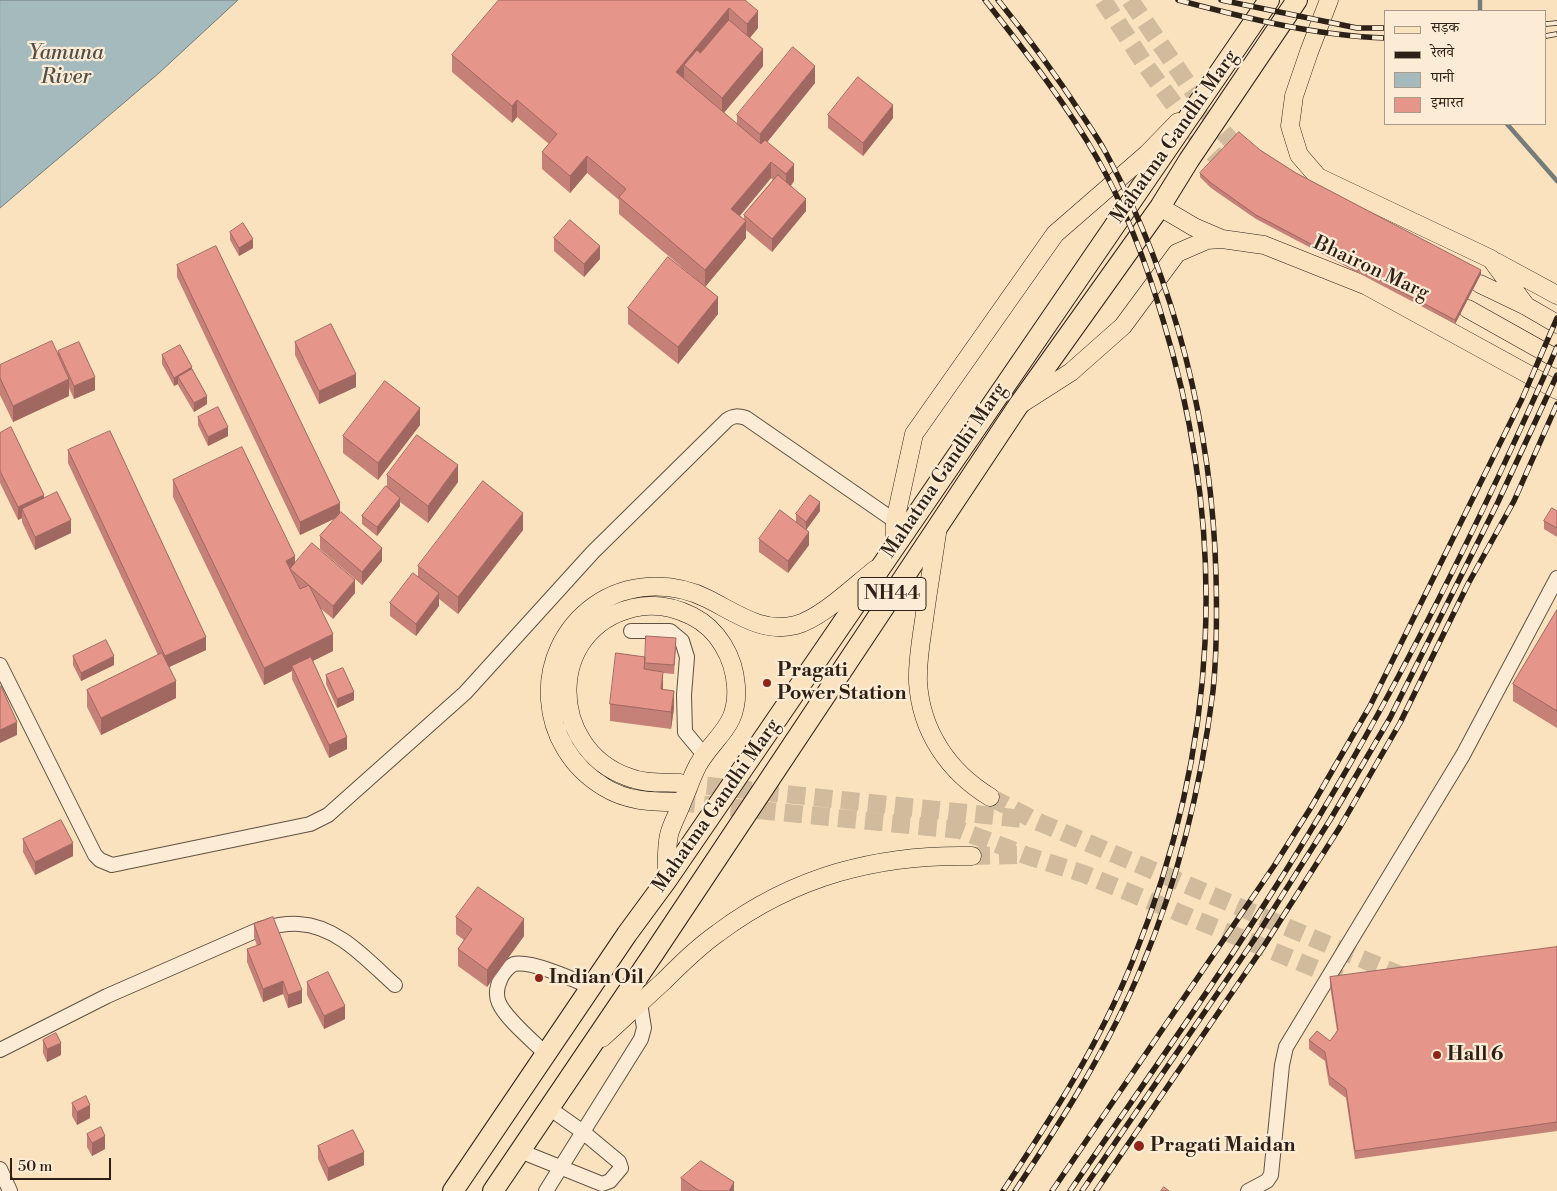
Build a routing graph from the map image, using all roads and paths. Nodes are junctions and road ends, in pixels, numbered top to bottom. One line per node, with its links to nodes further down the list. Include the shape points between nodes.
1 (1269, 0): 4 (highway, Mahatma Gandhi Marg)
2 (1297, 0): 5 (highway, Mahatma Gandhi Marg / NH44)
3 (1329, 0): 7 (main road, via 1294,96 1290,126 1299,154 1318,177)
4 (1208, 90): 16 (main road, via 1147,154 1055,234 914,434); 18 (highway, Mahatma Gandhi Marg)
5 (1160, 206): 6 (main road, Bhairon Marg, via 1194,227); 15 (highway, Mahatma Gandhi Marg / NH44)
6 (1222, 239): 14 (main road, Bhairon Marg, via 1264,245 1367,286); 15 (main road, via 1207,240 1177,253 1123,326 1071,372)
7 (1491, 259): 9 (main road); 10 (main road)
8 (1480, 284): 10 (main road)
9 (1557, 295)
10 (1526, 306): 12 (main road)
11 (1468, 309): 13 (main road)
12 (1557, 324)
13 (1557, 359)
14 (1557, 390)
15 (1018, 406): 17 (highway, Mahatma Gandhi Marg / NH44)
16 (895, 521): 18 (main road); 22 (lane, via 746,418 732,416 593,552 465,693 328,815 310,824 112,865 95,855)
17 (938, 525): 25 (main road, via 919,659 920,697 928,726 943,755 964,779); 33 (highway, Mahatma Gandhi Marg / NH44)
18 (895, 545): 19 (highway, Mahatma Gandhi Marg / NH44)
19 (882, 564): 26 (main road, via 816,616 786,627 765,626 693,592 664,586 620,592 606,598 573,625 565,636 550,676 552,721 564,748 582,771 610,791 644,801); 28 (highway, Mahatma Gandhi Marg / NH44)
20 (1557, 578): 44 (lane, via 1463,755 1286,1047 1271,1175 1267,1181)
21 (631, 631): 23 (lane, via 670,631 682,641 687,658 684,732)
22 (0, 665)
23 (705, 756): 24 (main road, via 729,725 737,690 733,665 714,634 696,618 662,606 626,609 595,627 576,653 567,685 569,712 579,737 596,758 617,773 641,781); 28 (main road, via 698,765 669,836)
24 (680, 783)
25 (990, 797)
26 (677, 802)
27 (972, 856): 31 (main road, via 924,856 886,861 858,866 804,884 759,906 717,934)
28 (666, 881): 30 (highway, Mahatma Gandhi Marg / NH44)
29 (395, 985): 32 (lane, via 346,942 325,930 300,924 280,924 260,929 107,996)
30 (591, 987): 34 (highway, Mahatma Gandhi Marg / NH44); 34 (lane, via 531,965 514,964 503,972 496,988 498,1002 504,1013)
31 (640, 1003): 33 (main road); 36 (lane, via 643,1035)
32 (0, 1050)
33 (587, 1052): 35 (highway, Mahatma Gandhi Marg / NH44)
34 (546, 1054): 41 (highway, Mahatma Gandhi Marg / NH44)
35 (549, 1108): 36 (lane); 37 (highway, Mahatma Gandhi Marg / NH44)
36 (583, 1132): 38 (lane); 38 (lane, via 621,1168 605,1184)
37 (520, 1150): 38 (lane); 42 (highway, Mahatma Gandhi Marg / NH44)
38 (561, 1167): 43 (lane)
39 (0, 1169): 40 (lane)
40 (10, 1191)
41 (454, 1191)
42 (493, 1191)
43 (546, 1191)
44 (1248, 1191)

